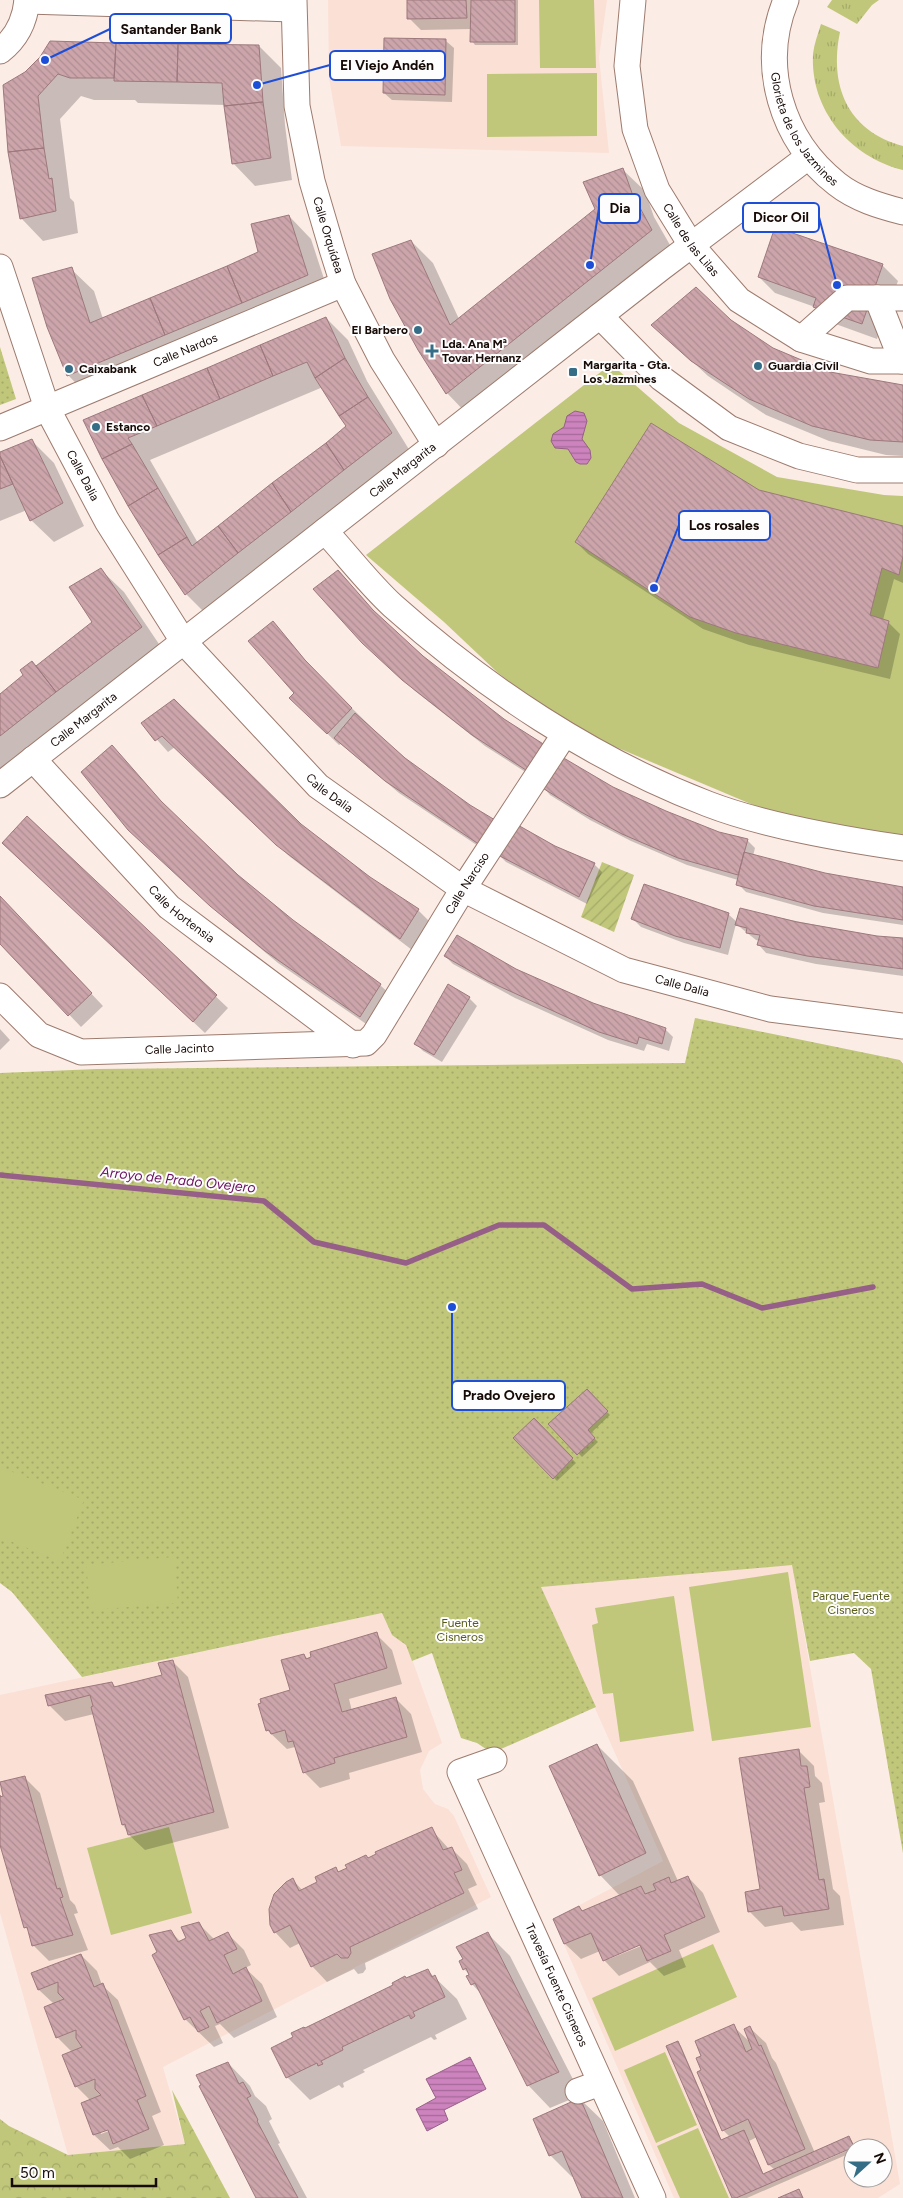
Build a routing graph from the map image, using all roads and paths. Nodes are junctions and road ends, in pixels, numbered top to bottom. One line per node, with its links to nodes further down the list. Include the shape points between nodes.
1 (27, 0): 4 (street); 5 (street, via 24,20 15,36)
2 (633, 0): 8 (street, Calle de las Lilas, via 627,66 635,130 657,190)
3 (786, 0): 6 (street, Glorieta de los Jazmines, via 778,19 773,67 784,115)
4 (293, 5): 10 (street, Calle Orquídea, via 297,106 312,181)
5 (0, 50)
6 (808, 157): 7 (street, Glorieta de los Jazmines, via 838,185 874,205); 8 (street, Calle Margarita)
7 (903, 212)
8 (691, 245): 13 (street, Calle Margarita); 14 (street, Calle de las Lilas, via 739,300)
9 (0, 267): 16 (street, Calle Dalia)
10 (343, 284): 16 (street, Calle Nardos); 18 (street, Calle Orquídea, via 382,360)
11 (877, 298): 12 (street); 14 (street, via 847,298); 15 (street)
12 (903, 298)
13 (600, 316): 18 (street, Calle Margarita); 19 (street, via 661,378 729,428 799,456 857,470)
14 (801, 339): 15 (street, Calle de las Lilas, via 871,361)
15 (903, 361)
16 (47, 408): 17 (street, Calle Nardos); 21 (street, Calle Dalia, via 107,521)
17 (0, 428)
18 (436, 445): 20 (street, Calle Margarita)
19 (903, 470)
20 (325, 531): 21 (street, Calle Margarita); 22 (street, via 392,605 474,672)
21 (183, 640): 23 (street, Calle Margarita); 26 (street, Calle Dalia, via 318,786)
22 (564, 734): 25 (street, via 709,805 766,821); 26 (street, Calle Narciso)
23 (33, 759): 24 (street, Calle Margarita); 27 (street, Calle Hortensia, via 169,908)
24 (0, 785)
25 (903, 848)
26 (463, 889): 29 (street, Calle Dalia, via 624,970 770,1009); 30 (street, Calle Narciso)
27 (280, 990): 30 (street, Calle Hortensia); 31 (street, via 306,1023 303,1035)
28 (0, 996): 31 (street, Calle Jacinto, via 39,1035 81,1052)
29 (903, 1026)
30 (364, 1040): 31 (street, Calle Jacinto)
31 (286, 1047)
32 (494, 1760): 33 (street, Travesía Fuente Cisneros, via 460,1772 589,2087)
33 (653, 2198)

